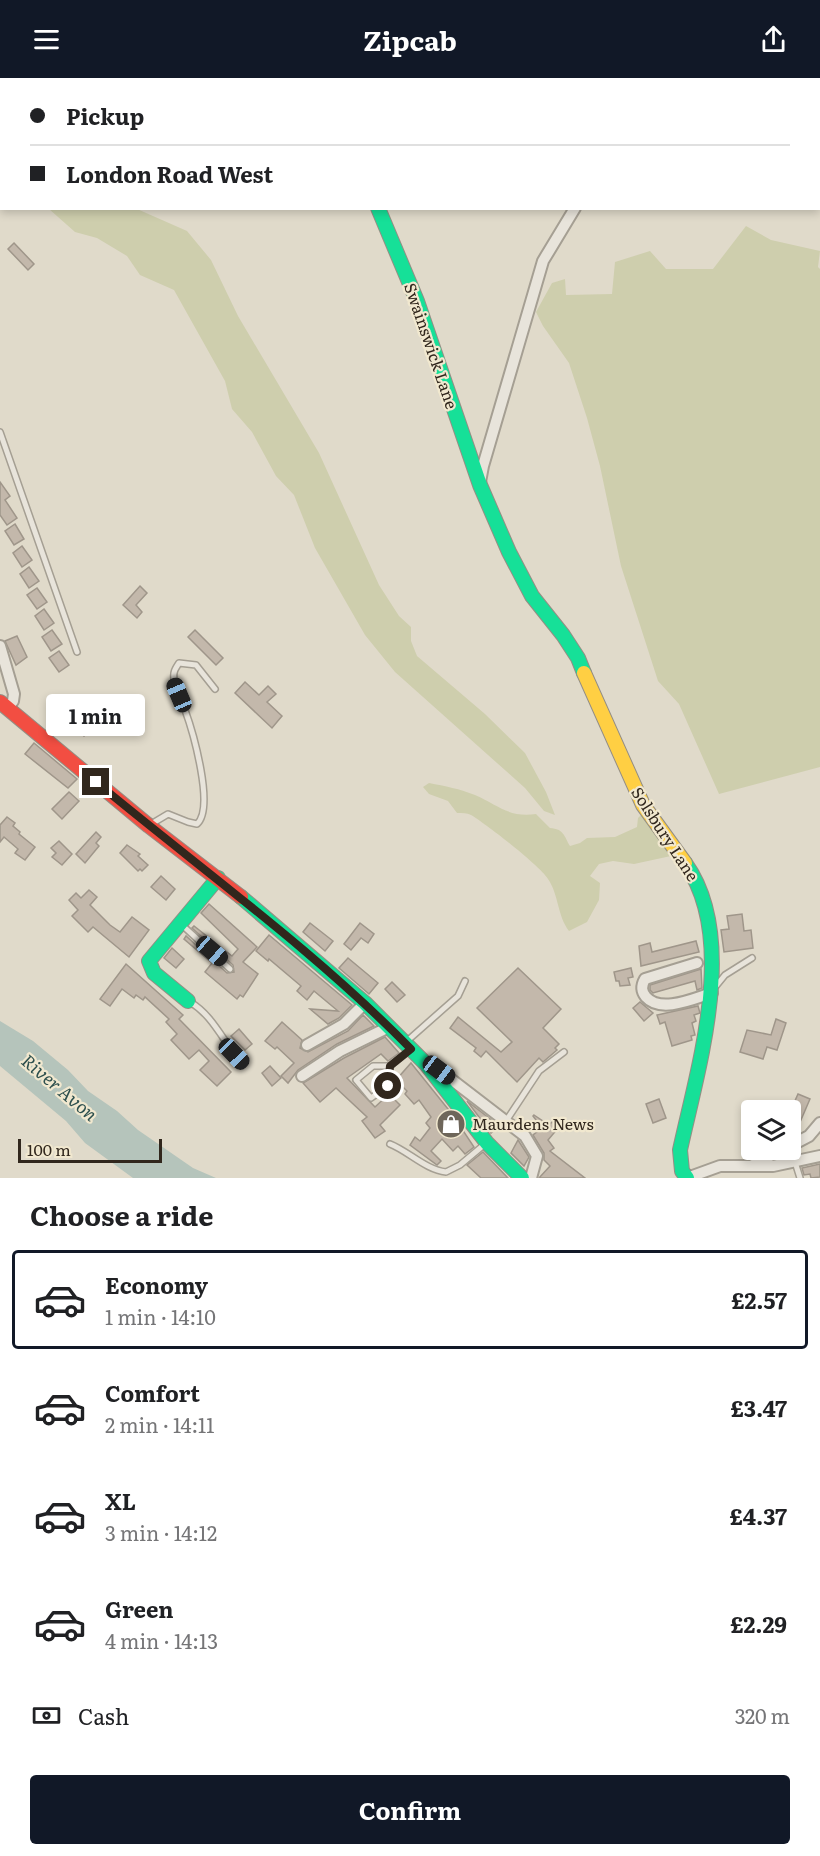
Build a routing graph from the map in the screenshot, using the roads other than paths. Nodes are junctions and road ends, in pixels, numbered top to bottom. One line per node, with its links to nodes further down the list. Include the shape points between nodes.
1 (379, 210): 4 (street, Swainswick Lane, via 417,301)
2 (574, 210): 4 (street, via 543,261)
3 (0, 432): 6 (lane)
4 (480, 485): 16 (street, Solsbury Lane, via 532,596 578,658 598,711 643,805 696,878 709,924)
5 (0, 646): 8 (street, via 14,694)
6 (77, 652)
7 (215, 689): 9 (lane, via 196,665 179,663 173,671 204,785 201,820 197,824 168,814)
8 (4, 705): 9 (street)
9 (145, 823): 10 (street)
10 (218, 878): 11 (street); 18 (street)
11 (181, 924): 14 (lane); 17 (street, via 149,961 154,973)
12 (752, 958): 16 (lane, via 725,975)
13 (697, 963): 16 (street, via 645,980 642,991 656,1004)
14 (230, 969)
15 (465, 981): 21 (lane, via 458,996)
16 (712, 993): 40 (street, Solsbury Lane, via 680,1150 682,1172)
17 (188, 1001): 23 (lane, via 204,1012)
18 (364, 1003): 19 (street); 20 (street, via 344,1024)
19 (389, 1027): 21 (street); 26 (street, via 340,1051)
20 (307, 1045)
21 (408, 1046): 24 (lane); 25 (street)
22 (564, 1052): 27 (lane, via 539,1071)
23 (243, 1064)
24 (390, 1066): 24 (lane, via 374,1066 356,1080 372,1098 388,1086)
25 (433, 1072): 27 (street, via 439,1070); 30 (street)
26 (302, 1076)
27 (506, 1121): 39 (street, via 525,1136 535,1151 538,1160)
28 (820, 1123): 29 (street)
29 (801, 1140)
30 (487, 1143): 36 (lane, via 453,1169); 38 (street)
31 (390, 1144): 36 (lane)
32 (820, 1156): 34 (street)
33 (763, 1160): 35 (street)
34 (795, 1162): 35 (street); 41 (lane)
35 (751, 1166): 40 (street, via 720,1166)
36 (441, 1171): 37 (lane)
37 (435, 1178)
38 (522, 1178)
39 (531, 1178)
40 (687, 1178)
41 (800, 1178)

